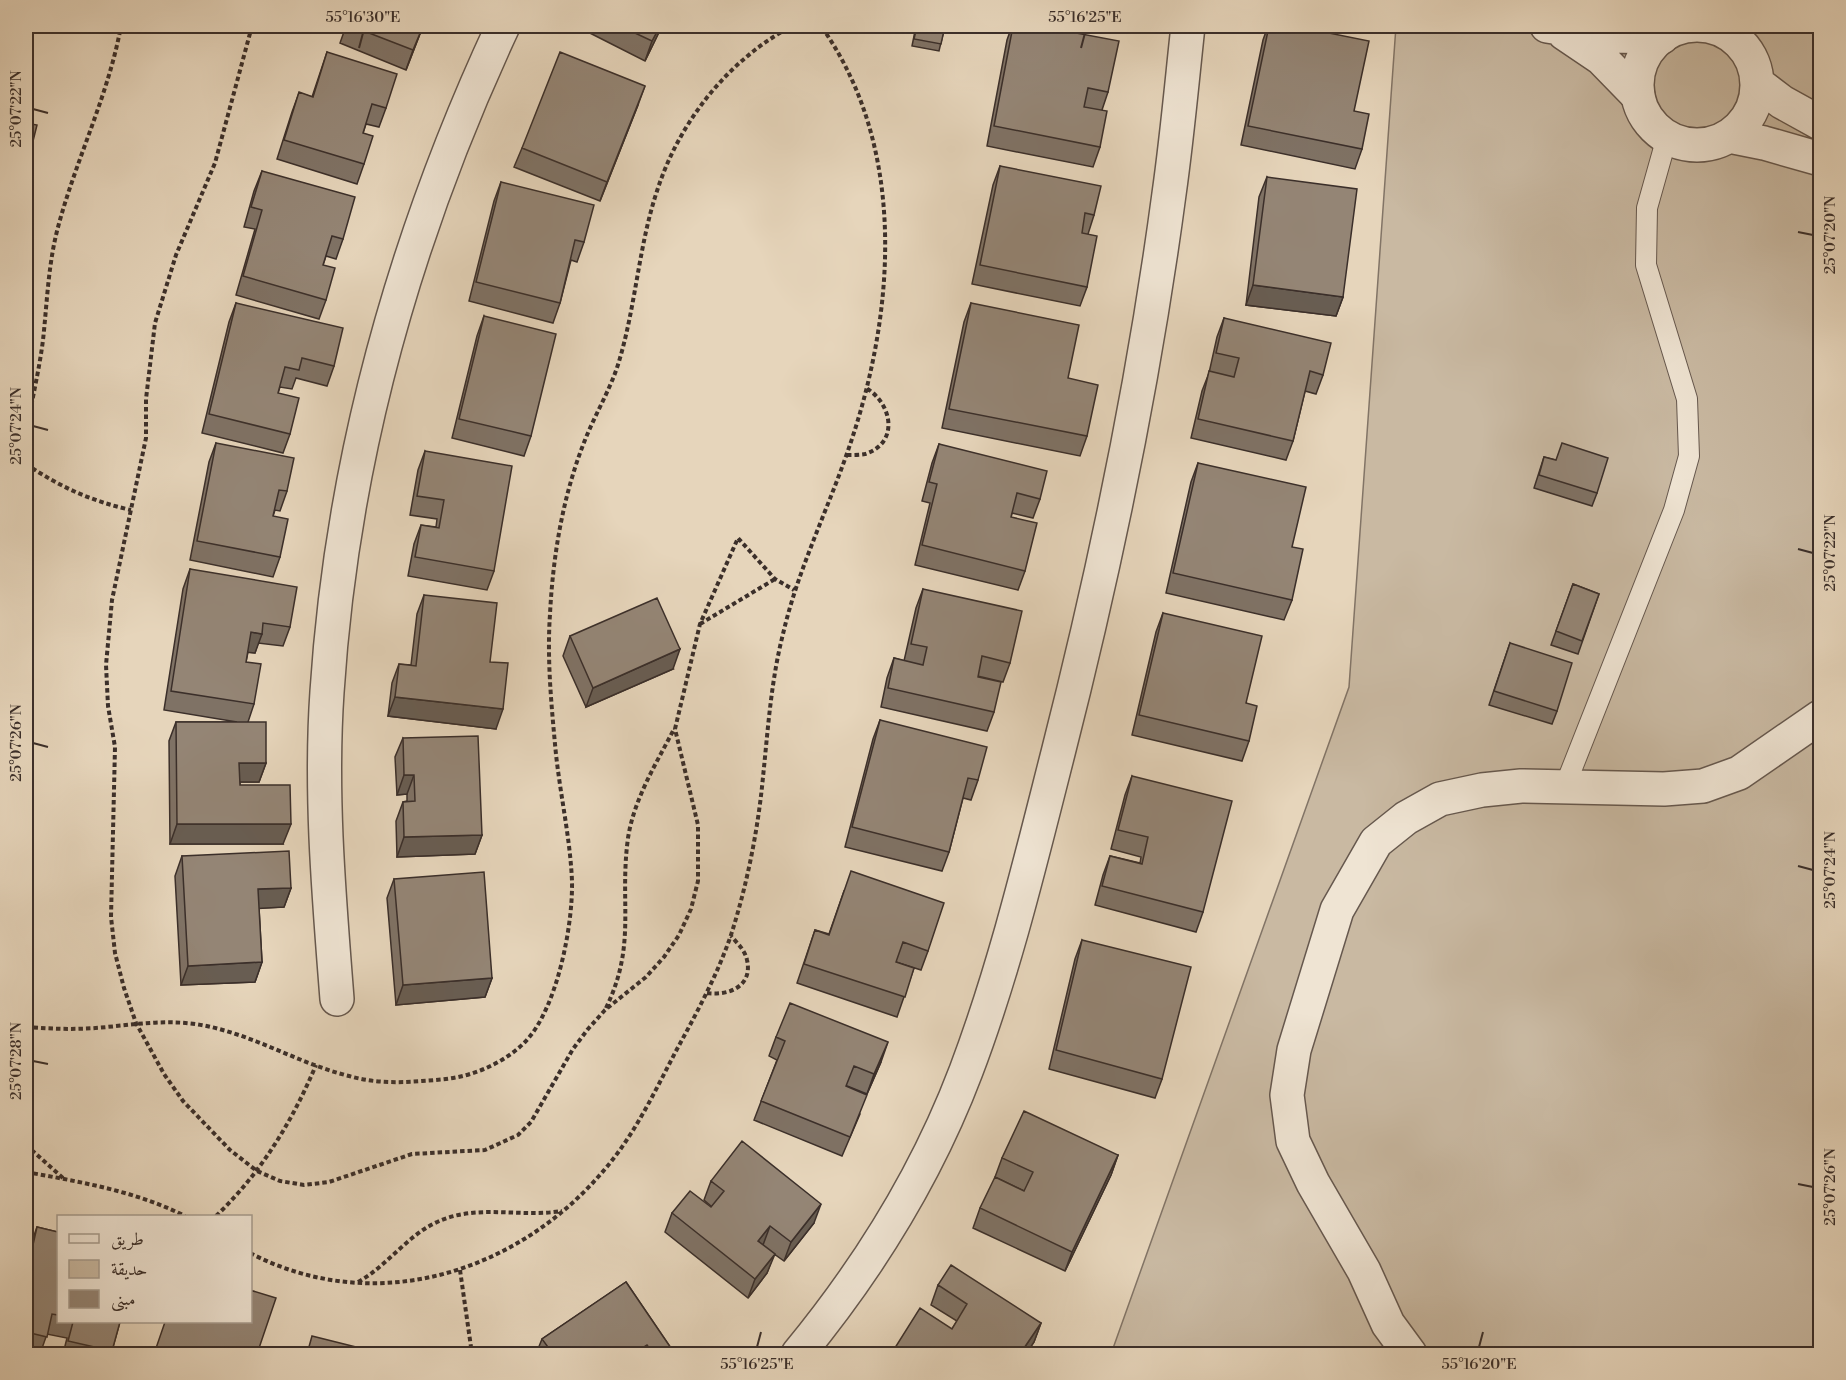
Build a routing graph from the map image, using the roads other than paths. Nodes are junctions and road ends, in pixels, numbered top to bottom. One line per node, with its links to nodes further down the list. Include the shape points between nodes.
1 (503, 26): 13 (street, via 437,186 402,285 374,385 352,487 336,590 327,694 325,798)
2 (1188, 26): 14 (street, via 1169,194 1112,522 1035,846 989,1006 961,1084 905,1201 868,1261)
3 (1552, 27): 4 (street, via 1609,36); 6 (street, via 1601,58)
4 (1662, 37): 5 (street, via 1692,26 1723,32 1747,53); 6 (street, via 1641,63)
5 (1757, 83): 7 (street); 8 (street, via 1749,113)
6 (1638, 96): 9 (street, via 1648,120)
7 (1821, 123)
8 (1728, 136): 9 (street, via 1697,145); 10 (street)
9 (1667, 137): 12 (lane, via 1647,208 1646,265 1687,399 1689,456 1674,510)
10 (1821, 159)
11 (1821, 717): 12 (street, via 1739,773 1703,786)
12 (1565, 786): 15 (street, via 1492,789 1440,799 1406,818 1376,842 1337,910 1294,1050 1287,1095 1293,1141 1364,1271 1388,1324)
13 (337, 999)
14 (798, 1354)
15 (1410, 1354)

